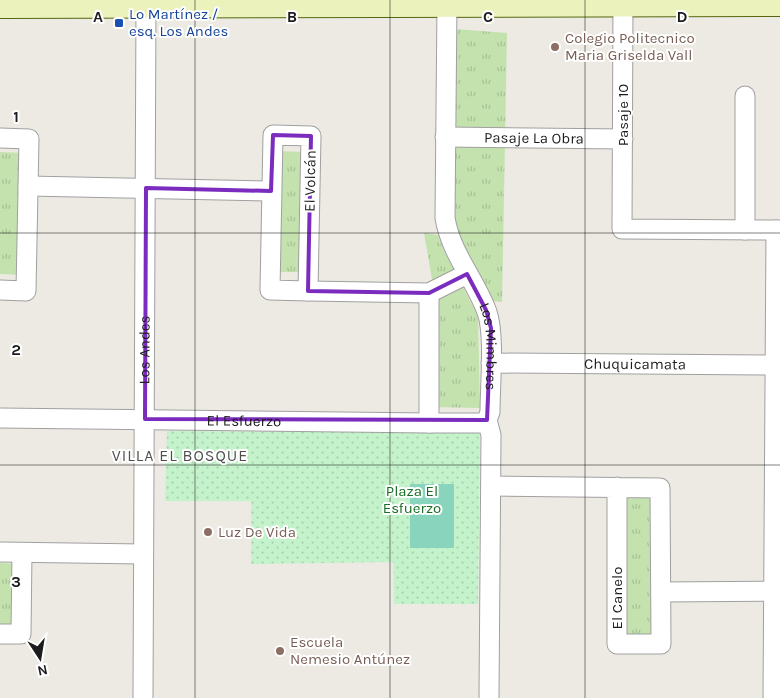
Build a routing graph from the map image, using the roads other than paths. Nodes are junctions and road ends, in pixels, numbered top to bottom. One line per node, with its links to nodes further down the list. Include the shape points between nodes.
1 (234, 1): 3 (main road); 5 (main road)
2 (623, 1): 3 (main road); 4 (main road); 10 (street, Pasaje 10)
3 (447, 2): 8 (street, Los Mimbres)
4 (780, 2)
5 (146, 3): 6 (main road); 12 (street, Los Andes)
6 (0, 4)
7 (745, 96): 14 (street)
8 (445, 137): 10 (street, Pasaje La Obra); 16 (street, Los Mimbres, via 445,218 450,242)
9 (0, 138): 11 (street, via 28,139)
10 (623, 140): 14 (street, Pasaje 10, via 622,229)
11 (28, 186): 12 (street); 17 (street, via 26,291)
12 (146, 188): 13 (street); 23 (street, Los Andes)
13 (272, 191): 18 (street, El Volcán, via 270,290); 18 (street, El Volcán, via 272,135 311,136)
14 (745, 230): 15 (street)
15 (778, 230): 21 (street)
16 (467, 274): 19 (street, El Volcán); 20 (street, Los Mimbres, via 490,321)
17 (0, 290)
18 (308, 291): 19 (street, El Volcán)
19 (429, 293): 25 (street)
20 (490, 363): 21 (street, Chuquicamata); 24 (street, Los Mimbres, via 490,412)
21 (777, 365): 31 (street)
22 (0, 418): 23 (street, El Esfuerzo)
23 (145, 419): 25 (street, El Esfuerzo); 30 (street, Los Andes)
24 (487, 420): 25 (street, El Esfuerzo, via 483,423); 26 (street, Los Mimbres, via 491,434)
25 (429, 423)
26 (491, 486): 27 (street, El Canelo); 35 (street, Los Mimbres)
27 (617, 487): 32 (street, El Canelo, via 660,488); 32 (street, El Canelo, via 617,644 661,644)
28 (0, 552): 29 (street)
29 (22, 553): 30 (street); 33 (street, via 21,634)
30 (143, 554): 34 (street, Los Andes)
31 (777, 591): 32 (street); 36 (street)
32 (661, 592)
33 (0, 634)
34 (144, 698)
35 (489, 698)
36 (773, 698)

